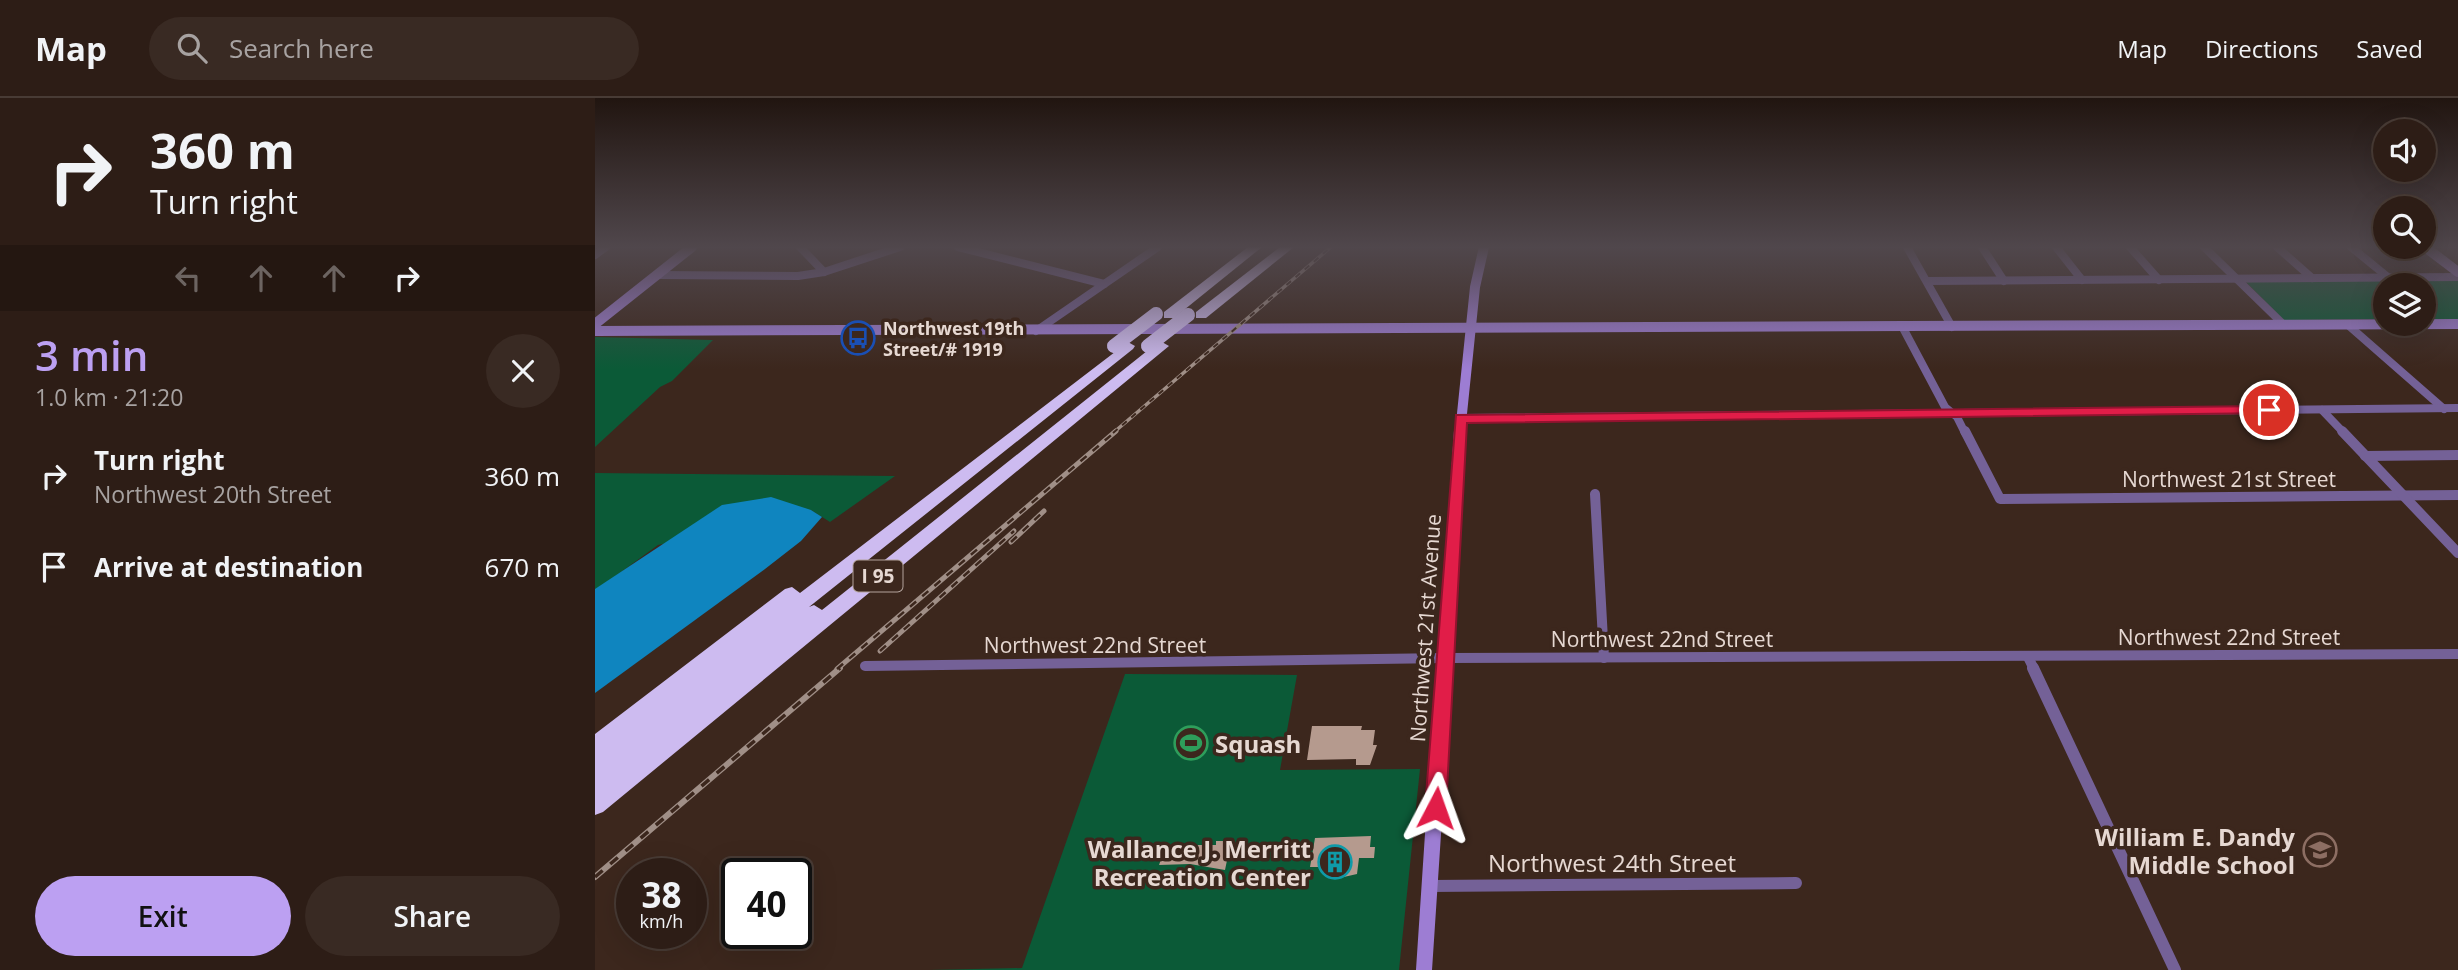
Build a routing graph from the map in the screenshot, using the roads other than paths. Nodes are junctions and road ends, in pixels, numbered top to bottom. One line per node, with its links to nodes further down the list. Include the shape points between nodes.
1 (642, 288): 12 (street)
2 (1099, 288): 20 (street)
3 (1193, 288): 10 (highway)
4 (1199, 288): 10 (highway)
5 (1226, 288): 11 (highway)
6 (1232, 288): 11 (highway, I 95)
7 (1478, 288): 18 (street, Northwest 21st Avenue)
8 (1931, 288): 16 (street)
9 (2245, 288): 14 (street)
10 (1162, 314): 21 (highway)
11 (1195, 315): 22 (highway, I 95)
12 (595, 324)
13 (2458, 324): 15 (street)
14 (2284, 325): 15 (street); 16 (street)
15 (2348, 325): 24 (street)
16 (1952, 327): 17 (street)
17 (1903, 328): 18 (street); 26 (street)
18 (1471, 330): 20 (street); 27 (street, Northwest 21st Avenue)
19 (595, 331): 20 (street)
20 (1036, 331)
21 (1121, 346): 39 (highway, I 95); 40 (highway)
22 (1155, 346): 41 (highway); 42 (highway, I 95)
23 (2458, 408): 24 (street)
24 (2444, 409): 25 (street)
25 (2322, 410): 26 (street); 29 (street)
26 (1950, 412): 27 (street); 32 (street, Northwest 21st Street, via 1957,417 2000,499)
27 (1461, 418): 36 (street, Northwest 21st Avenue)
28 (2458, 455): 29 (street)
29 (2365, 456): 32 (street)
30 (1595, 494): 37 (street)
31 (2458, 495): 32 (street, Northwest 21st Street)
32 (2403, 496): 33 (street)
33 (2458, 553)
34 (2457, 655): 35 (street, Northwest 22nd Street)
35 (2028, 657): 37 (street, Northwest 22nd Street); 46 (street)
36 (1447, 658): 37 (street, Northwest 22nd Street); 38 (street, Northwest 22nd Street); 44 (street, Northwest 21st Avenue)
37 (1604, 658)
38 (866, 666)
39 (595, 746)
40 (595, 764)
41 (595, 787)
42 (595, 805)
43 (1796, 883): 44 (street, Northwest 24th Street)
44 (1429, 886): 45 (street, Northwest 21st Avenue)
45 (1424, 970)
46 (2175, 970)

